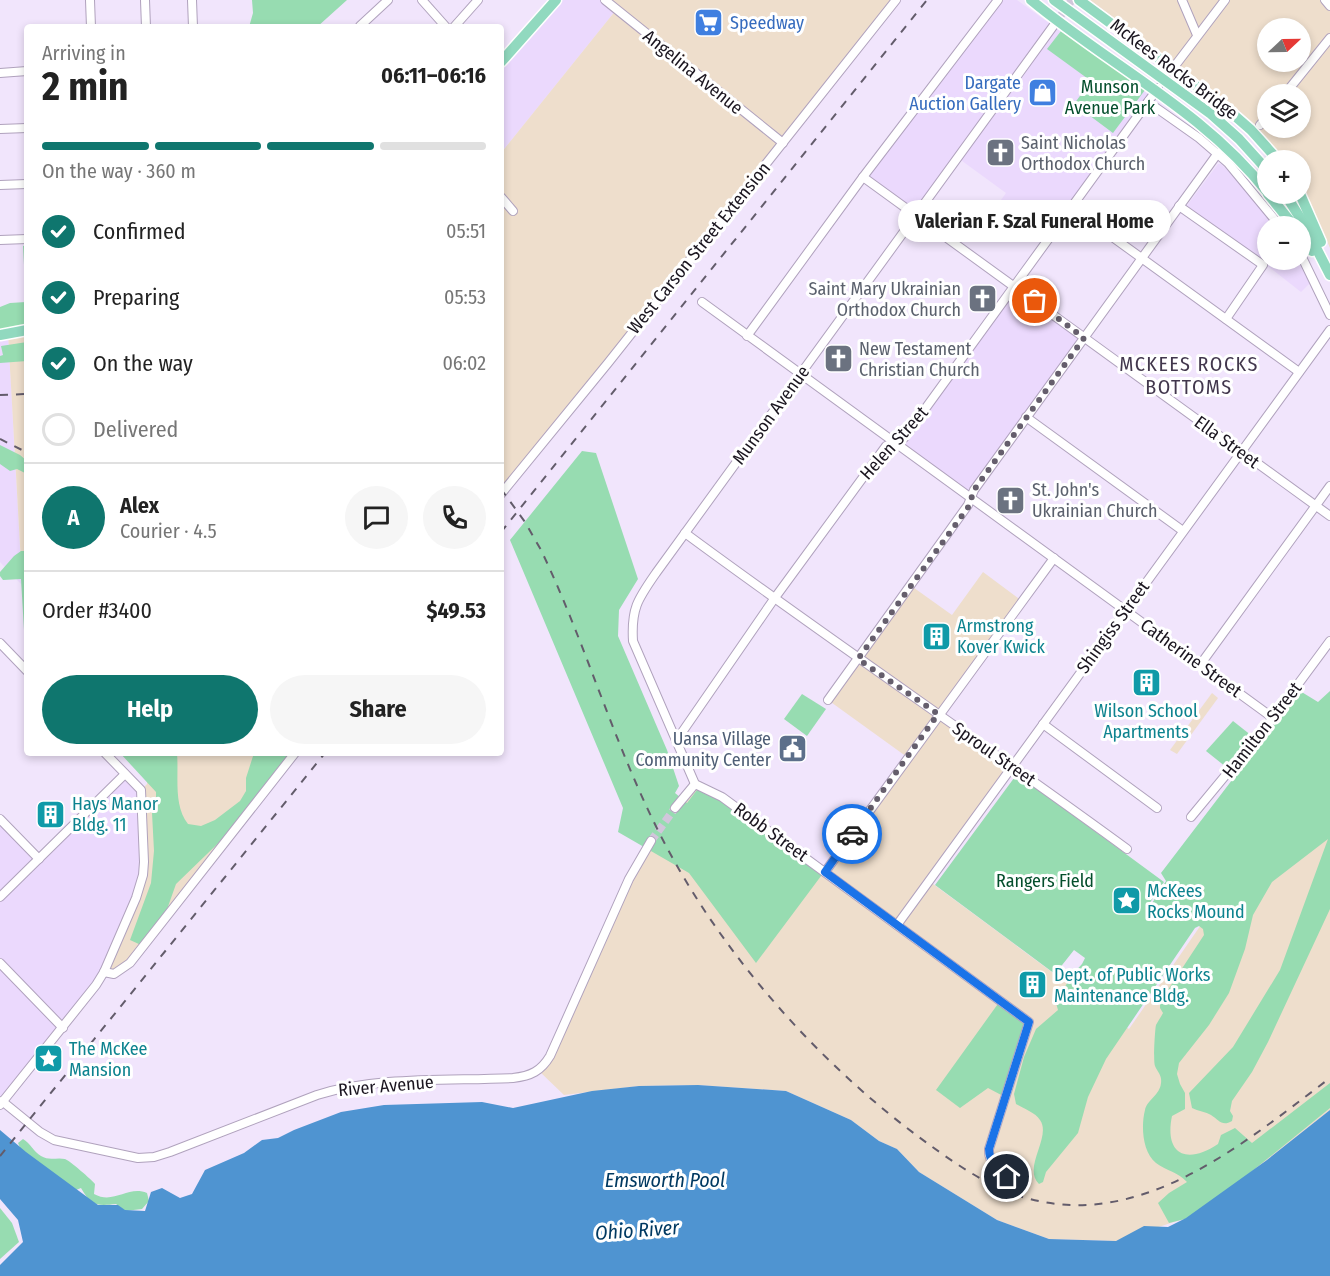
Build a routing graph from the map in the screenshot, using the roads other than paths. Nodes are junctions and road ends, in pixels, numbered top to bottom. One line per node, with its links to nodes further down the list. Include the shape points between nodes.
1 (90, 0): 19 (street)
2 (145, 0): 20 (street)
3 (192, 0): 21 (street)
4 (388, 0): 22 (street)
5 (422, 0): 18 (street)
6 (478, 0): 25 (street)
7 (556, 0): 29 (main road)
8 (605, 0): 38 (street, Angelina Avenue)
9 (896, 0): 38 (street, West Carson Street Extension)
10 (998, 0): 42 (street)
11 (1030, 0): 34 (main road)
12 (1054, 0): 41 (main road, McKees Rocks Bridge, via 1211,114)
13 (1079, 0): 30 (main road)
14 (1182, 0): 27 (street)
15 (1225, 0): 27 (street)
16 (1325, 0): 17 (street)
17 (1330, 6)
18 (440, 19): 23 (street); 24 (street)
19 (91, 24)
20 (146, 24)
21 (193, 24)
22 (362, 24)
23 (434, 24)
24 (444, 24)
25 (457, 24)
26 (1054, 25): 53 (street, Munson Avenue)
27 (1197, 35): 30 (street)
28 (1330, 38): 33 (street)
29 (504, 59)
30 (1172, 69): 39 (main road, via 1227,109)
31 (24, 71): 32 (street)
32 (0, 73)
33 (1293, 84)
34 (1157, 90): 35 (street, Helen Street); 43 (main road, via 1222,143)
35 (1148, 102): 40 (street); 51 (street, Helen Street)
36 (24, 128): 37 (street)
37 (0, 129)
38 (783, 143): 77 (street, West Carson Street Extension)
39 (1269, 150)
40 (1218, 153): 50 (street); 54 (street)
41 (1257, 159)
42 (863, 177): 53 (street, Ella Street); 69 (street)
43 (1257, 180)
44 (24, 184): 45 (street)
45 (0, 185)
46 (504, 200): 52 (street)
47 (1277, 204): 55 (main road)
48 (1291, 204): 61 (main road)
49 (1304, 204): 61 (main road, via 1323,246)
50 (1179, 206): 59 (street); 65 (street, via 1263,265)
51 (1071, 207): 59 (street); 62 (street, Helen Street)
52 (513, 211)
53 (916, 215): 62 (street, Ella Street); 72 (street, Munson Avenue)
54 (1272, 216)
55 (1286, 216)
56 (24, 239): 57 (street)
57 (0, 240)
58 (1311, 250): 61 (main road)
59 (1141, 258): 65 (street); 70 (street)
60 (1308, 270): 64 (street)
61 (1330, 277)
62 (1014, 286): 70 (street, Ella Street); 74 (street, Helen Street, via 904,438)
63 (702, 302): 69 (street, Catherine Street)
64 (1330, 315)
65 (1226, 320): 71 (street)
66 (1330, 330): 71 (street, Shingiss Street)
67 (24, 331): 68 (main road)
68 (0, 335)
69 (747, 336): 72 (street, Catherine Street)
70 (1084, 338): 73 (street); 75 (street, Ella Street)
71 (1299, 372): 75 (street, Shingiss Street)
72 (800, 374): 74 (street, Catherine Street); 82 (street, Munson Avenue)
73 (1026, 417): 78 (street); 81 (street)
74 (895, 442): 78 (street, Catherine Street); 84 (street, Helen Street, via 886,446)
75 (1240, 452): 79 (street, Ella Street); 81 (street, Shingiss Street)
76 (1330, 486): 79 (street)
77 (504, 490)
78 (971, 498): 83 (street, Catherine Street); 88 (street)
79 (1316, 506): 80 (street, Ella Street); 89 (street)
80 (1330, 516)
81 (1183, 531): 85 (street, Shingiss Street)
82 (685, 533): 84 (street, Sproul Street); 95 (street, Munson Avenue, via 637,601 632,624 633,641)
83 (1054, 558): 85 (street, Catherine Street); 92 (street)
84 (774, 599): 88 (street, Sproul Street); 95 (street, Helen Street)
85 (1125, 610): 89 (street, Catherine Street); 94 (street, Shingiss Street)
86 (1330, 641): 93 (street, Hamilton Street)
87 (0, 643): 90 (street)
88 (858, 659): 91 (street); 92 (street, Sproul Street)
89 (1200, 665): 93 (street, Catherine Street)
90 (24, 668)
91 (828, 700)
92 (938, 714): 98 (street, Sproul Street); 108 (street)
93 (1273, 718): 103 (street, Hamilton Street)
94 (1043, 724): 98 (street, Shingiss Street); 102 (street)
95 (676, 741): 100 (street)
96 (108, 756): 99 (street)
97 (293, 756): 112 (street, via 129,963 114,974)
98 (1012, 766): 106 (street, Sproul Street); 110 (street, Shingiss Street)
99 (125, 774): 107 (street); 112 (street, via 141,790 143,874)
100 (695, 784): 101 (street); 108 (street, Robb Street, via 722,797)
101 (675, 808)
102 (1158, 808)
103 (1191, 817)
104 (0, 819): 107 (street)
105 (651, 841): 114 (street, River Avenue, via 629,879 550,1056 532,1074 338,1089 146,1158 54,1140)
106 (1127, 849)
107 (39, 859): 109 (street)
108 (825, 872): 110 (street, Robb Street)
109 (0, 897)
110 (897, 925): 115 (street, Robb Street, via 1029,1022 989,1149 996,1168)
111 (0, 963): 113 (street)
112 (104, 972): 113 (street)
113 (63, 1028): 114 (street)
114 (1, 1103)
115 (1018, 1186)

